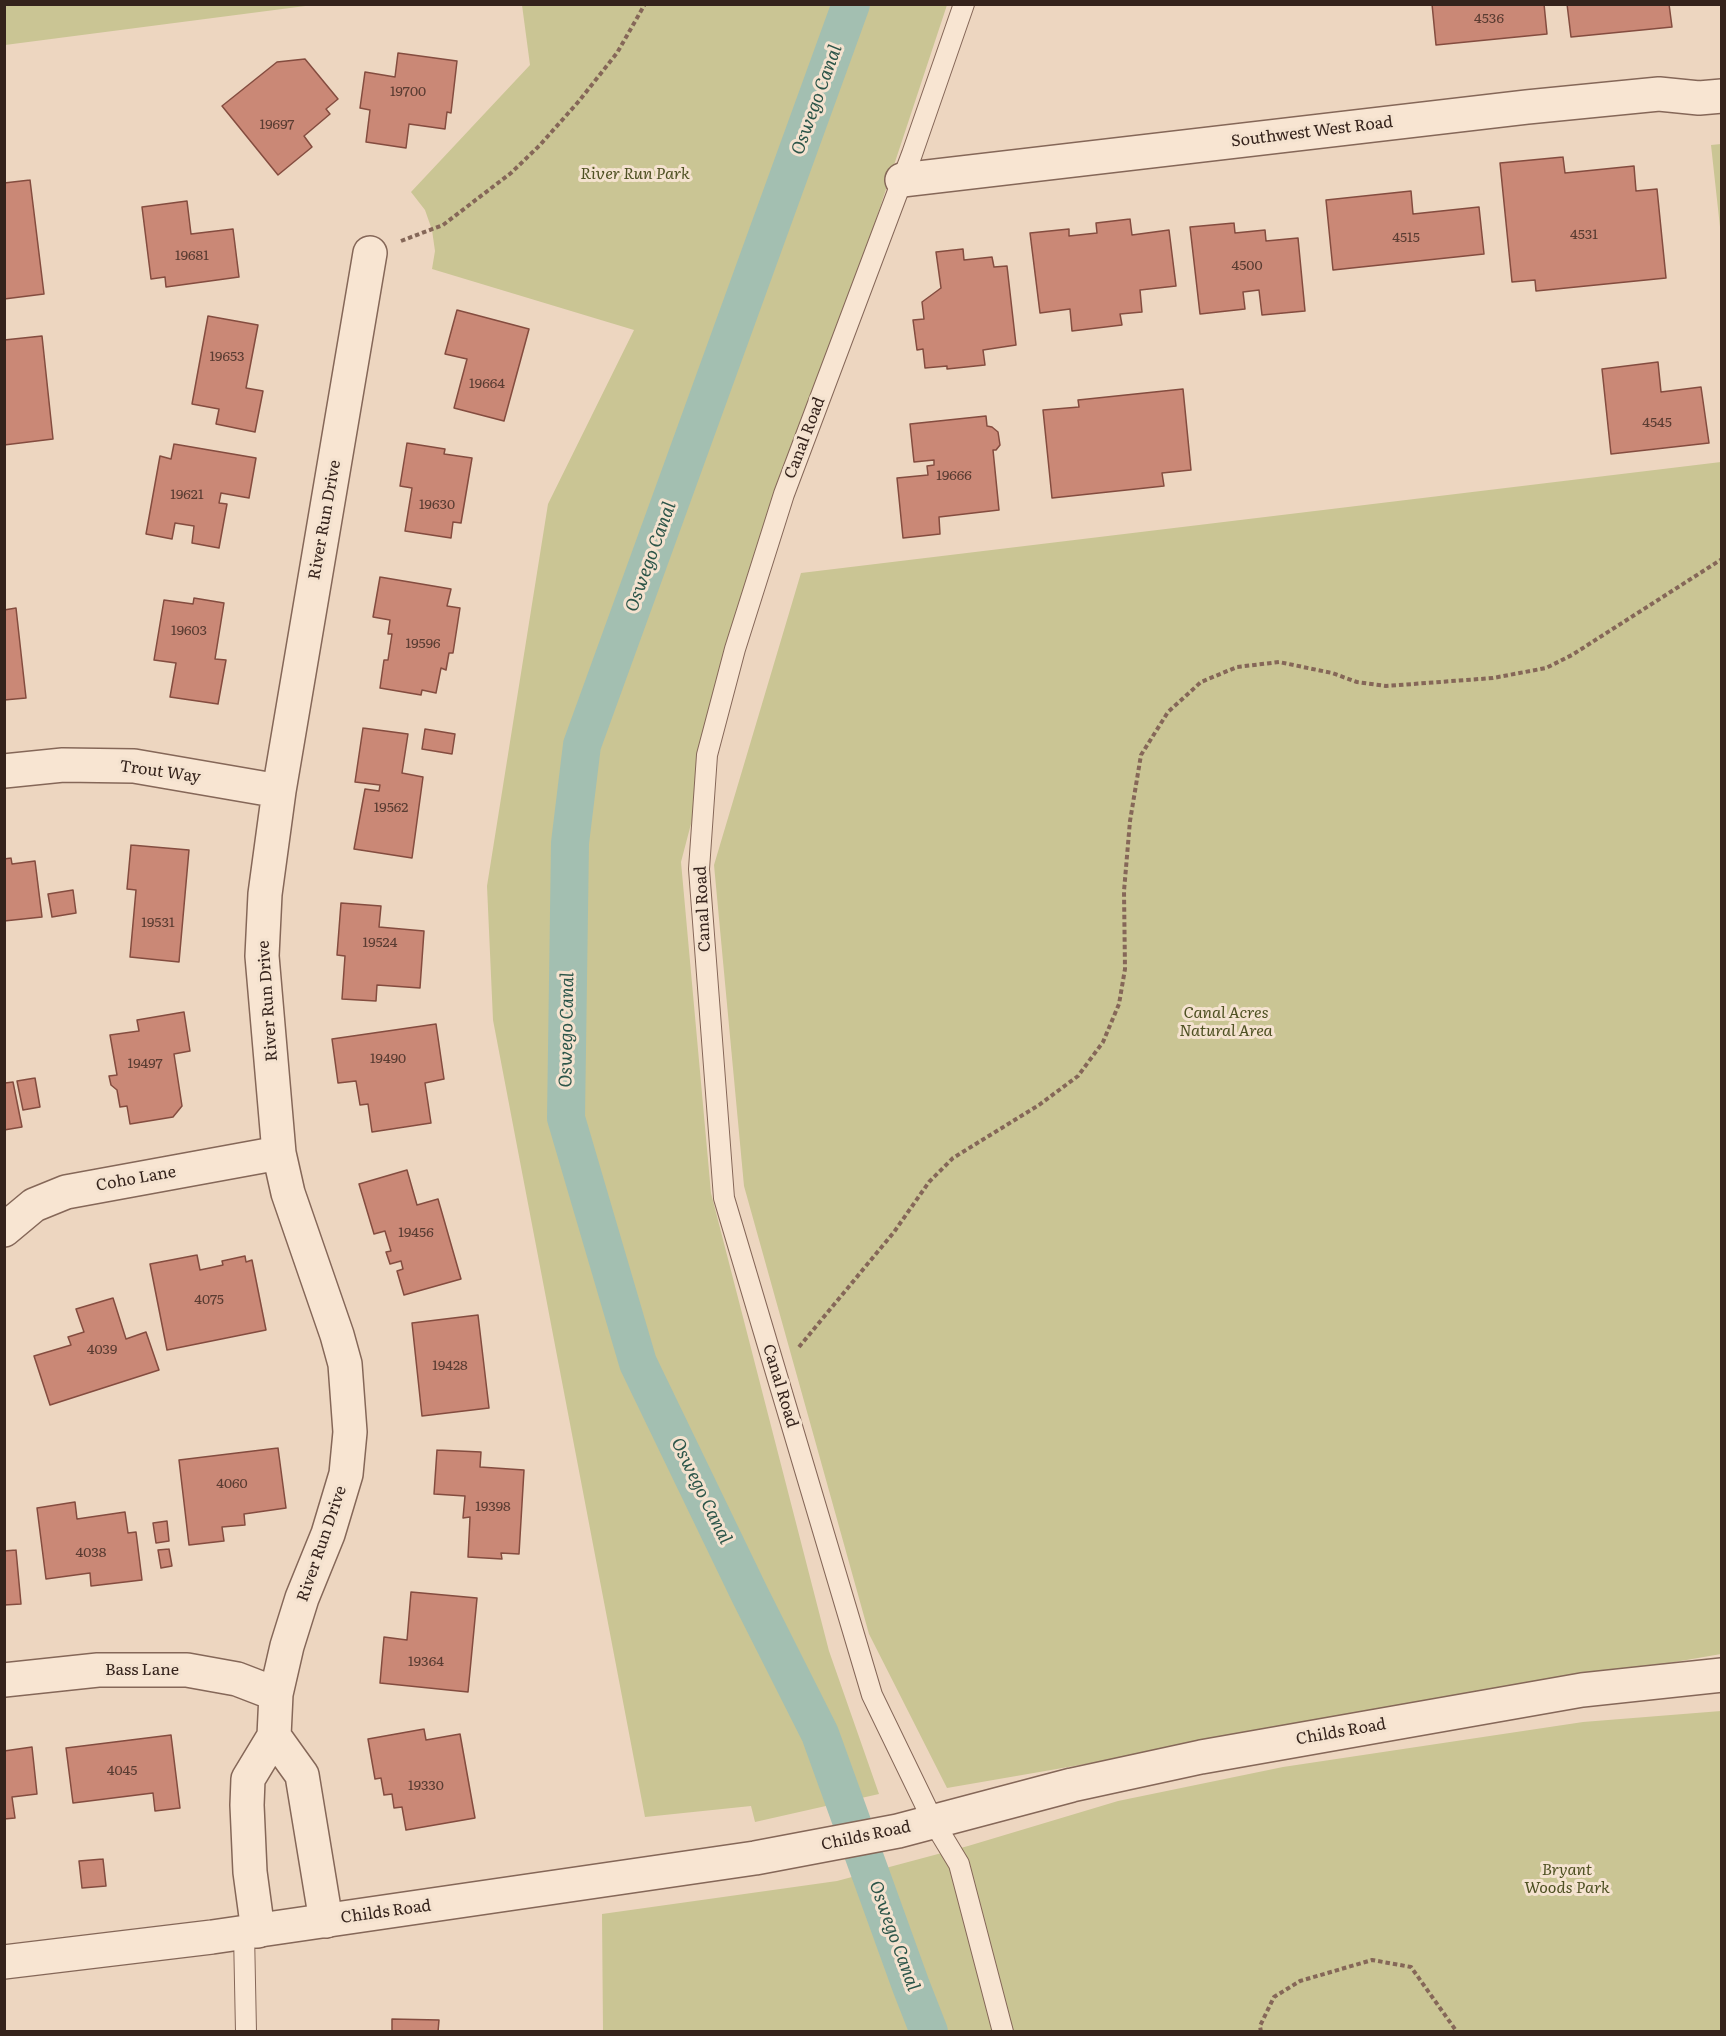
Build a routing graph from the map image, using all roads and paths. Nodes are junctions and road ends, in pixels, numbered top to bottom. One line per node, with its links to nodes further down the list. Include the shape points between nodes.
1 (645, 4): 5 (path, via 617,53 579,101 511,173 443,225)
2 (964, 4): 4 (lane, Canal Road)
3 (1722, 96): 4 (street, Southwest West Road, via 1659,94 1527,107)
4 (902, 180): 11 (lane, Canal Road, via 784,494 735,649 707,755 699,869 724,1198)
5 (370, 253): 8 (street, River Run Drive)
6 (1722, 559): 11 (path, via 1546,668 1493,678 1386,686 1279,662 1238,667 1201,681 1168,712 1141,755 1124,891 1125,969 1119,1004 1103,1042 1078,1076 953,1158 929,1182 894,1232)
7 (4, 771): 8 (street, Trout Way, via 63,765 134,766)
8 (279, 791): 9 (street, River Run Drive, via 265,894 262,956)
9 (279, 1153): 10 (street, Coho Lane, via 66,1192 34,1205); 14 (street, River Run Drive, via 288,1193 345,1364 350,1432 346,1474 328,1534 302,1598)
10 (4, 1230)
11 (776, 1373): 16 (lane, Canal Road, via 872,1695)
12 (1722, 1675): 16 (street, Childs Road, via 1582,1690 1224,1752)
13 (4, 1680): 14 (street, Bass Lane, via 98,1670 187,1670 237,1679)
14 (276, 1694): 15 (street, River Run Drive)
15 (274, 1736): 17 (street, via 302,1775); 18 (street, River Run Drive, via 248,1779)
16 (933, 1821): 17 (street, Childs Road, via 766,1856); 21 (lane, Canal Road, via 959,1864)
17 (326, 1921): 18 (street, Childs Road)
18 (251, 1932): 19 (street, Childs Road); 20 (lane)
19 (4, 1962)
20 (246, 2031)
21 (1003, 2031)
22 (1261, 2031): 23 (path, via 1274,1997 1300,1981 1372,1960 1411,1967)
23 (1457, 2031)

